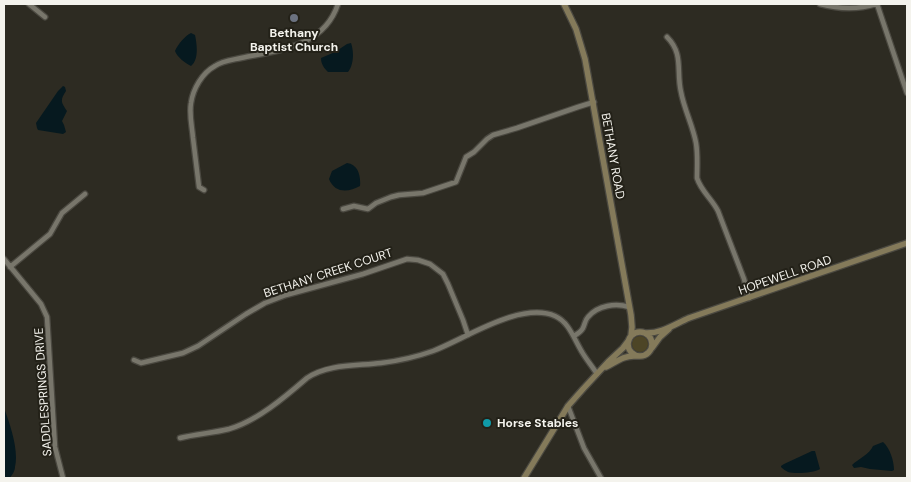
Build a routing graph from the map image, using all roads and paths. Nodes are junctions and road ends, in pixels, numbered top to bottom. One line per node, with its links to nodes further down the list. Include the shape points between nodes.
1 (29, 4): 6 (street)
2 (338, 4): 10 (street, via 330,21 307,41 221,63 201,79 193,95 190,114 199,187)
3 (564, 4): 9 (street, BETHANY ROAD, via 583,49)
4 (820, 4): 5 (street, via 844,9)
5 (876, 4): 8 (street)
6 (45, 17)
7 (667, 37): 16 (street, via 679,58 680,88 696,145 697,178 701,189 718,211)
8 (907, 93)
9 (594, 102): 12 (street, via 487,139 466,157 456,182 423,193 391,197 368,209 354,206); 17 (street, BETHANY ROAD)
10 (204, 190)
11 (85, 194): 15 (street, via 62,213 50,234)
12 (343, 209)
13 (907, 243): 16 (street, HOPEWELL ROAD)
14 (4, 259): 15 (street, SADDLESPRINGS DRIVE)
15 (10, 267): 30 (street, SADDLESPRINGS DRIVE, via 41,304 47,317 55,447)
16 (749, 298): 19 (street, HOPEWELL ROAD)
17 (630, 308): 18 (street, BETHANY ROAD); 22 (street, via 605,306 589,315 582,330)
18 (631, 316): 20 (street, BETHANY ROAD); 23 (street, BETHANY ROAD)
19 (670, 327): 20 (street, HOPEWELL ROAD); 24 (street, HOPEWELL ROAD)
20 (644, 333): 23 (street, via 636,332); 24 (street, via 651,338)
21 (468, 335): 22 (street, via 515,315 538,313 559,318); 26 (street, BETHANY CREEK COURT, via 443,274 430,264 407,259 270,301 183,353 141,363); 29 (street, via 415,357 316,372 241,425)
22 (574, 336): 27 (street)
23 (630, 338): 25 (street, via 630,351); 27 (street)
24 (651, 350): 25 (street)
25 (637, 356): 27 (street, via 620,359)
26 (134, 360)
27 (599, 371): 28 (street)
28 (568, 406): 31 (street); 32 (street, via 584,448)
29 (180, 438)
30 (63, 478)
31 (524, 478)
32 (601, 478)

